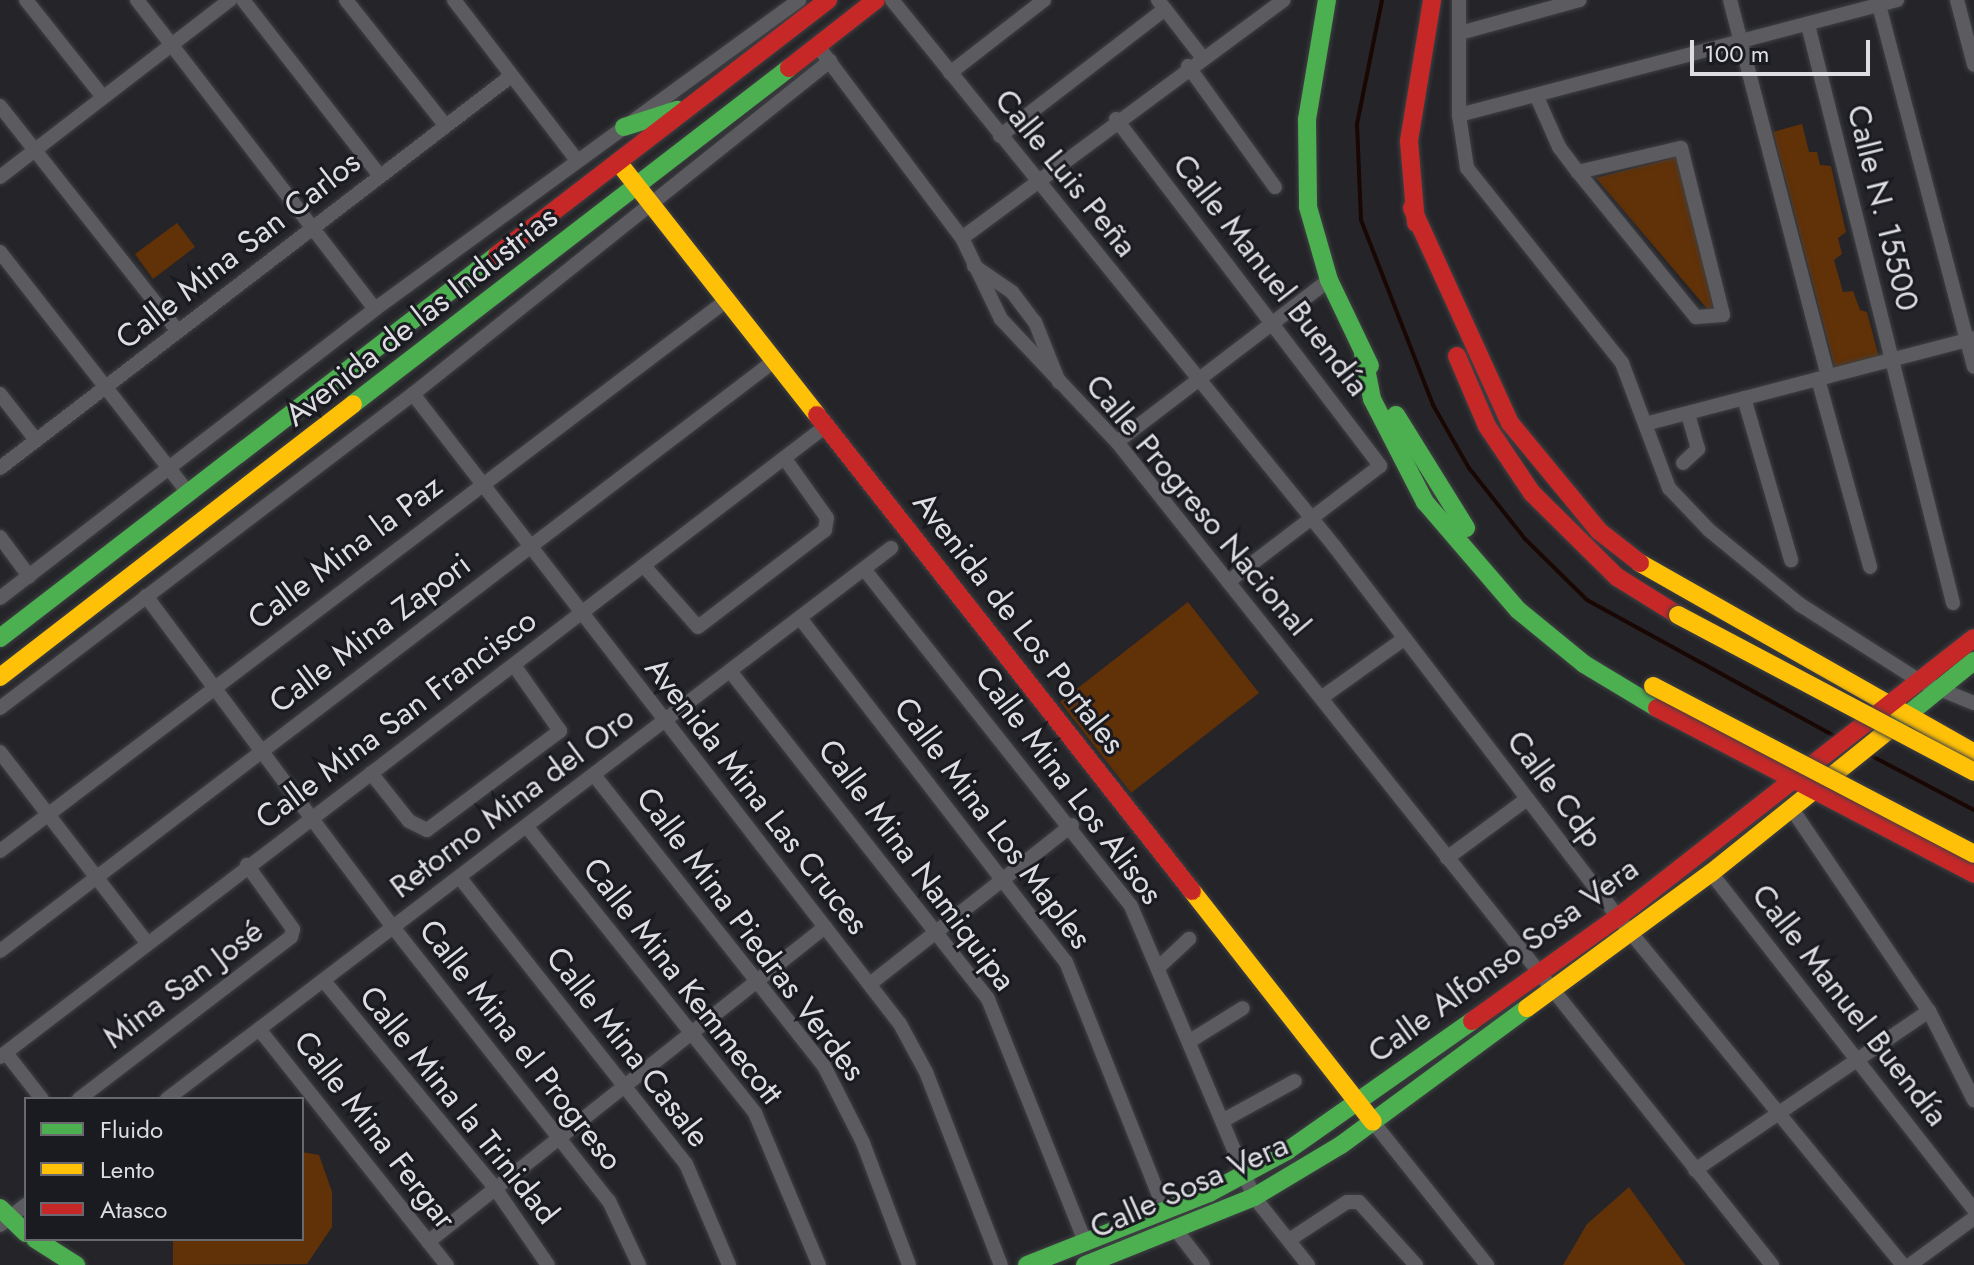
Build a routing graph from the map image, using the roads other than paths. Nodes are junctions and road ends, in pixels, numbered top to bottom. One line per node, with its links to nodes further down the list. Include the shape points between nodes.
1 (26, 0): 34 (street)
2 (137, 0): 25 (street)
3 (230, 0): 25 (street)
4 (243, 0): 46 (street)
5 (346, 0): 39 (street)
6 (454, 0): 32 (street)
7 (828, 0): 35 (main road, Avenida de las Industrias)
8 (876, 0): 26 (main road, Avenida de las Industrias)
9 (892, 0): 31 (street, Calle Luis Peña)
10 (1044, 0): 31 (street)
11 (1284, 0): 27 (street)
12 (1327, 0): 57 (main road, via 1304,166 1308,207)
13 (1432, 0): 52 (main road, via 1409,141)
14 (1459, 0): 23 (street)
15 (1580, 0): 23 (street)
16 (1730, 0): 24 (street)
17 (1897, 0): 21 (street)
18 (1957, 0): 29 (street)
19 (792, 2): 40 (street, Avenida de las Industrias)
20 (1162, 4): 27 (street); 41 (street)
21 (1879, 5): 22 (street); 62 (street)
22 (1808, 25): 24 (street); 64 (street, Calle N. 15500)
23 (1460, 33): 37 (street)
24 (1740, 42): 33 (street); 67 (street)
25 (171, 43): 34 (street); 53 (street)
26 (817, 45): 28 (street, Calle Progreso Nacional); 49 (main road, Avenida de las Industrias)
27 (1202, 57): 30 (street)
28 (830, 61): 51 (street, Avenida de las Industrias); 54 (street, Calle Progreso Nacional)
29 (1974, 65)
30 (1188, 66): 38 (street); 50 (street)
31 (950, 73): 41 (street, Calle Luis Peña)
32 (511, 76): 39 (street, Calle Mina San Carlos); 43 (street)
33 (1536, 95): 37 (street); 45 (street, via 1549,132)
34 (103, 97): 42 (street)
35 (693, 105): 40 (main road); 44 (main road, Avenida de las Industrias)
36 (0, 106): 42 (street)
37 (1459, 115): 75 (street, via 1467,168 1622,363)
38 (1116, 119): 48 (street); 60 (street, Calle Manuel Buendía)
39 (445, 125): 46 (street, Calle Mina San Carlos)
40 (624, 127): 43 (street, Avenida de las Industrias)
41 (1000, 136): 48 (street, Calle Luis Peña)
42 (35, 151): 47 (street); 61 (street)
43 (576, 159): 59 (street, Avenida de las Industrias)
44 (618, 162): 49 (main road, Avenida de Los Portales); 84 (main road, Avenida de las Industrias)
45 (1578, 172): 45 (street, via 1698,319 1725,313 1681,148)
46 (380, 176): 53 (street, Calle Mina San Carlos)
47 (0, 177)
48 (1036, 182): 54 (street); 68 (street, Calle Luis Peña)
49 (638, 187): 51 (main road, Avenida de Los Portales); 106 (main road, Avenida de las Industrias)
50 (1275, 187)
51 (653, 206): 58 (main road, Avenida de Los Portales); 72 (street, Avenida de las Industrias)
52 (1412, 208): 113 (main road, via 1495,397 1566,497 1665,582); 118 (main road, bridge, via 1457,357 1508,459 1575,541 1678,615)
53 (313, 229): 59 (street); 61 (street, Calle Mina San Carlos)
54 (962, 238): 56 (street, Calle Progreso Nacional)
55 (0, 252): 70 (street)
56 (974, 266): 69 (street, Calle Progreso Nacional, via 1001,319); 69 (street, via 1012,292 1035,322)
57 (1329, 280): 60 (street); 63 (main road)
58 (727, 300): 65 (main road, Avenida de Los Portales); 83 (street, Calle Mina la Paz)
59 (375, 309): 82 (street, Avenida de las Industrias)
60 (1271, 324): 68 (street); 85 (street, Calle Manuel Buendía, via 1380,466)
61 (178, 331): 70 (street, Calle Mina San Carlos)
62 (1970, 339): 64 (street); 66 (street)
63 (1363, 353): 121 (main road, via 1372,399 1425,502 1518,610 1584,664); 131 (main road, bridge, via 1438,489 1508,577 1598,653)
64 (1893, 359): 67 (street); 97 (street, Calle N. 15500)
65 (774, 361): 76 (main road, Avenida de Los Portales); 87 (street, Calle Mina Zapori)
66 (1974, 367)
67 (1823, 378): 73 (street); 91 (street)
68 (1198, 380): 78 (street); 85 (street, Calle Cdp)
69 (1059, 382): 78 (street, Calle Progreso Nacional)
70 (106, 387): 77 (street, Calle Mina San Carlos); 82 (street)
71 (0, 394): 77 (street)
72 (413, 394): 83 (street, Avenida Mina Las Cruces); 95 (street, Avenida de las Industrias)
73 (1744, 398): 74 (street); 89 (street)
74 (1688, 413): 75 (street); 80 (street, via 1698,449)
75 (1645, 424): 107 (street, via 1669,488 1709,530 1799,604)
76 (826, 426): 79 (street, Calle Mina San Francisco); 167 (main road, Avenida de Los Portales)
77 (36, 440): 81 (street, Calle Mina San Carlos)
78 (1117, 442): 94 (street, Calle Progreso Nacional)
79 (785, 459): 90 (street, Calle Mina San Francisco); 90 (street, via 827,526 698,627 688,623)
80 (1683, 463)
81 (0, 468)
82 (171, 469): 84 (street); 93 (street, Avenida de las Industrias)
83 (481, 484): 87 (street, Avenida Mina Las Cruces); 108 (street, Calle Mina la Paz)
84 (189, 494): 100 (main road, Avenida de las Industrias)
85 (1312, 521): 94 (street); 101 (street, Calle Cdp)
86 (0, 537): 93 (street)
87 (529, 548): 98 (street, Avenida Mina Las Cruces); 115 (street, Calle Mina Zapori)
88 (891, 548): 92 (street, Retorno Mina del Oro)
89 (1791, 560)
90 (644, 566): 98 (street, Calle Mina San Francisco)
91 (1870, 567)
92 (864, 569): 99 (street, Retorno Mina del Oro); 127 (street, Calle Mina Los Alisos)
93 (29, 576): 96 (street, Avenida de las Industrias)
94 (1228, 582): 110 (street, Calle Progreso Nacional)
95 (146, 596): 108 (street, Calle Mina el Progreso); 112 (street, Avenida de las Industrias)
96 (0, 598)
97 (1953, 603)
98 (579, 616): 104 (street, Calle Mina San Francisco); 114 (street, Avenida Mina Las Cruces)
99 (800, 618): 105 (street, Retorno Mina del Oro); 137 (street, Calle Mina Los Maples)
100 (0, 638)
101 (1405, 638): 110 (street); 123 (street, Calle Cdp)
102 (1974, 638): 107 (main road, Calle Alfonso Sosa Vera)
103 (1974, 661): 109 (main road, Calle Alfonso Sosa Vera)
104 (514, 665): 119 (street, Calle Mina San Francisco); 119 (street, via 560,731 427,830 409,821)
105 (730, 671): 114 (street, Retorno Mina del Oro); 143 (street, Calle Mina Namiquipa)
106 (0, 677)
107 (1920, 681): 109 (street); 113 (main road, Calle Alfonso Sosa Vera)
108 (214, 686): 115 (street, Calle Mina el Progreso); 125 (street, Calle Mina la Paz)
109 (1938, 689): 111 (street); 113 (main road, Calle Alfonso Sosa Vera)
110 (1321, 698): 132 (street, Calle Progreso Nacional)
111 (1974, 703)
112 (0, 708)
113 (1894, 715): 117 (main road); 121 (main road, Calle Alfonso Sosa Vera, bridge); 122 (main road, Calle Alfonso Sosa Vera, bridge)
114 (663, 723): 120 (street, Retorno Mina del Oro); 142 (street, Avenida Mina Las Cruces)
115 (263, 750): 126 (street, Calle Mina el Progreso); 138 (street, Calle Mina Zapori)
116 (0, 752): 125 (street)
117 (1974, 753)
118 (1974, 772)
119 (371, 773): 126 (street, Calle Mina San Francisco)
120 (594, 775): 128 (street, Retorno Mina del Oro); 150 (street, Calle Mina Piedras Verdes)
121 (1792, 784): 122 (main road); 129 (main road, Calle Alfonso Sosa Vera)
122 (1814, 792): 124 (main road, Calle Alfonso Sosa Vera); 136 (main road)
123 (1527, 799): 132 (street); 140 (street, Calle Cdp)
124 (1792, 809): 133 (main road, Calle Alfonso Sosa Vera); 155 (street)
125 (47, 815): 130 (street, Calle Mina la Paz); 138 (street)
126 (311, 817): 134 (street, Calle Mina San Francisco); 141 (street, Calle Mina el Progreso)
127 (1072, 825): 137 (street); 148 (street, Calle Mina Los Alisos, via 1131,906)
128 (527, 827): 139 (street, Retorno Mina del Oro); 157 (street, Calle Mina Kemmecott)
129 (1716, 842): 133 (main road); 140 (main road, Calle Alfonso Sosa Vera)
130 (0, 851)
131 (1974, 854)
132 (1447, 858): 149 (street, Calle Progreso Nacional)
133 (1729, 858): 135 (main road, Calle Alfonso Sosa Vera)
134 (247, 865): 146 (street, Calle Mina San Francisco); 164 (street, Mina San José, via 293,929 291,937)
135 (1711, 873): 144 (main road, Calle Alfonso Sosa Vera); 160 (street, Calle Manuel Buendía)
136 (1974, 874)
137 (1005, 877): 143 (street); 178 (street, Calle Mina Los Maples, via 1077,983)
138 (96, 878): 146 (street); 147 (street, Calle Mina Zapori)
139 (460, 878): 141 (street, Retorno Mina del Oro); 162 (street, Calle Mina Casale)
140 (1618, 917): 144 (street, Calle Cdp); 149 (main road, Calle Alfonso Sosa Vera)
141 (393, 927): 151 (street, Retorno Mina del Oro); 171 (street, Calle Mina el Progreso)
142 (825, 927): 150 (street); 152 (street, Avenida Mina Las Cruces)
143 (938, 930): 152 (street); 186 (street, Calle Mina Namiquipa, via 988,999 1012,1048)
144 (1632, 933): 153 (main road, Calle Alfonso Sosa Vera); 168 (street, Calle Cdp)
145 (1189, 939): 148 (street)
146 (147, 943): 159 (street, Calle Mina San Francisco)
147 (0, 951)
148 (1160, 966): 158 (street, Calle Mina Los Alisos)
149 (1538, 974): 153 (street, Calle Progreso Nacional); 167 (main road, Calle Alfonso Sosa Vera)
150 (758, 980): 157 (street); 194 (street, Calle Mina Piedras Verdes, via 839,1090)
151 (324, 981): 156 (street, Retorno Mina del Oro); 174 (street, Calle Mina la Trinidad)
152 (870, 984): 195 (street, Avenida Mina Las Cruces, via 926,1072)
153 (1551, 992): 170 (main road, Calle Sosa Vera); 172 (street, Calle Progreso Nacional)
154 (1243, 1008): 158 (street)
155 (1929, 1011): 160 (street); 166 (street)
156 (259, 1029): 165 (street, Retorno Mina del Oro); 185 (street, Calle Mina Fergar)
157 (690, 1034): 162 (street); 193 (street, Calle Mina Kemmecott, via 766,1132)
158 (1190, 1041): 169 (street, Calle Mina Los Alisos)
159 (3, 1055): 163 (street)
160 (1857, 1060): 168 (street); 177 (street, Calle Manuel Buendía)
161 (1295, 1081): 169 (street)
162 (626, 1085): 171 (street); 192 (street, Calle Mina Casale, via 686,1164)
163 (40, 1097)
164 (82, 1097)
165 (170, 1097)
166 (1974, 1100)
167 (1357, 1101): 170 (main road, Avenida de Los Portales); 173 (main road, Calle Alfonso Sosa Vera)
168 (1777, 1111): 172 (street); 202 (street, Calle Cdp)
169 (1222, 1121): 173 (street, Calle Mina Los Alisos)
170 (1373, 1122): 175 (main road, Calle Sosa Vera); 200 (street)
171 (558, 1138): 174 (street); 191 (street, Calle Mina el Progreso, via 620,1218)
172 (1695, 1170): 201 (street, Calle Progreso Nacional)
173 (1244, 1175): 175 (street, Calle Mina Los Alisos); 178 (main road, Calle Alfonso Sosa Vera)
174 (495, 1188): 185 (street); 190 (street, Calle Mina la Trinidad)
175 (1254, 1197): 181 (main road, Calle Sosa Vera); 183 (street, Calle Mina Los Alisos)
176 (24, 1206): 179 (street)
177 (1974, 1210)
178 (1165, 1211): 186 (main road, Calle Alfonso Sosa Vera)
179 (3, 1217): 182 (main road)
180 (1974, 1218): 203 (street)
181 (1176, 1230): 187 (main road, Calle Sosa Vera); 197 (street)
182 (24, 1232)
183 (1289, 1240): 198 (street, Calle Mina Los Alisos); 199 (street, via 1347,1202 1359,1202)
184 (38, 1241): 188 (main road)
185 (428, 1242): 189 (street, Calle Mina Fergar)
186 (1085, 1242): 196 (main road, Calle Alfonso Sosa Vera)
187 (1091, 1264)
188 (76, 1265)
189 (447, 1265)
190 (548, 1265)
191 (639, 1265)
192 (729, 1265)
193 (819, 1265)
194 (909, 1265)
195 (1001, 1265)
196 (1027, 1265)
197 (1203, 1265)
198 (1308, 1265)
199 (1416, 1265)
200 (1487, 1265)
201 (1772, 1265)
202 (1903, 1265)
203 (1910, 1265)

